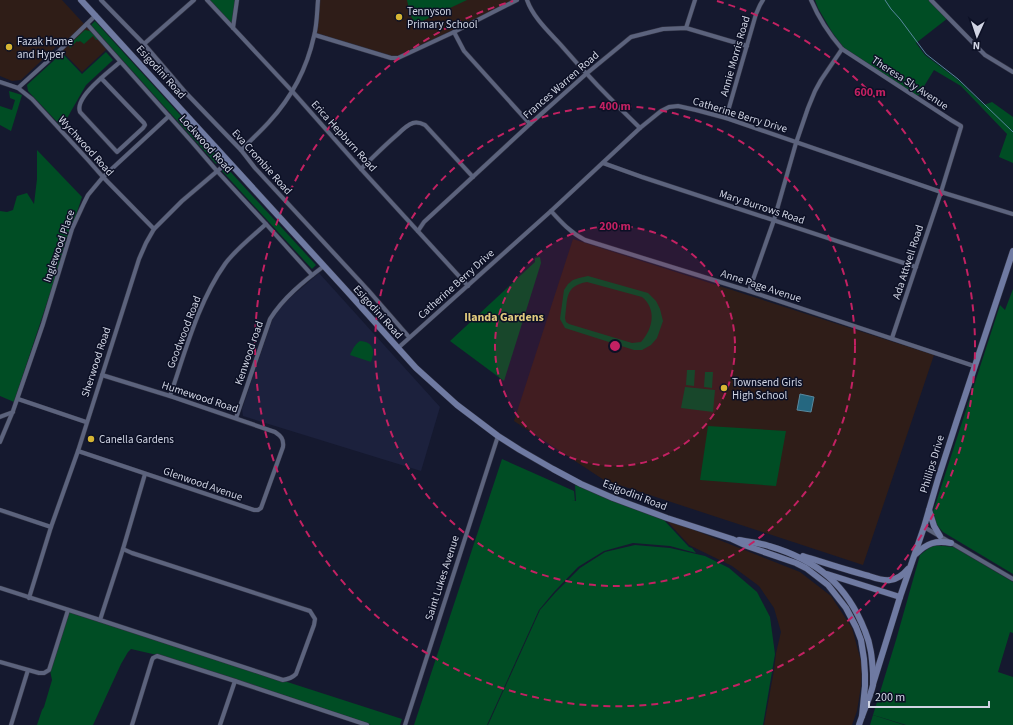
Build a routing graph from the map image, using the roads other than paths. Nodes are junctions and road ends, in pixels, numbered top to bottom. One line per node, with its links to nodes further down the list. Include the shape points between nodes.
1 (81, 0): 13 (main road, Esigodini Road)
2 (101, 0): 19 (street, Eva Crombie Road)
3 (194, 0): 19 (street)
4 (207, 0): 15 (street, Erica Hepburn Road)
5 (237, 0): 15 (street)
6 (318, 0): 18 (street)
7 (516, 0): 17 (street)
8 (527, 0): 24 (street, via 530,9)
9 (695, 0): 16 (street)
10 (763, 0): 20 (street, Annie Morris Road, via 756,14)
11 (811, 0): 21 (street, Theresa Sly Avenue, via 829,34)
12 (931, 0): 23 (street, via 985,55)
13 (96, 15): 14 (street); 35 (main road, Esigodini Road)
14 (87, 24): 22 (street, Lockwood Road); 27 (street)
15 (233, 28): 28 (street, Erica Hepburn Road)
16 (686, 28): 20 (street, Frances Warren Road); 24 (street, Frances Warren Road, via 663,29 631,37)
17 (454, 32): 18 (street, via 395,58); 31 (street, via 464,51)
18 (315, 34): 28 (street, via 304,69)
19 (144, 44): 34 (street, Eva Crombie Road)
20 (747, 46): 30 (street, Annie Morris Road)
21 (842, 49): 33 (street, via 815,91); 41 (street, Theresa Sly Avenue, via 961,126)
22 (120, 62): 25 (street); 29 (street, Lockwood Road)
23 (1013, 72)
24 (586, 74): 31 (street, Frances Warren Road); 32 (street)
25 (101, 78): 25 (street, via 88,90 78,109 117,152 145,125)
26 (0, 82): 27 (street, Wychwood Road)
27 (18, 88): 39 (street, Wychwood Road, via 32,99)
28 (292, 91): 34 (street, via 270,121); 37 (street, Erica Hepburn Road)
29 (169, 116): 38 (street, Lockwood Road); 39 (street, Inglewood Place)
30 (726, 118): 32 (street, Catherine Berry Drive, via 673,106 661,111); 33 (street, Catherine Berry Drive)
31 (530, 124): 40 (street, Frances Warren Road)
32 (640, 128): 36 (street, Catherine Berry Drive)
33 (796, 143): 41 (street, Catherine Berry Drive); 44 (street)
34 (240, 150): 54 (street, Eva Crombie Road)
35 (228, 162): 38 (street, Sherwood Road); 49 (main road, Esigodini Road)
36 (603, 163): 42 (street, Catherine Berry Drive); 44 (street, Mary Burrows Road)
37 (361, 169): 40 (street, via 407,126 416,123 425,125); 47 (street, Erica Hepburn Road)
38 (217, 171): 45 (street, Lockwood Road); 46 (street, Sherwood Road)
39 (103, 177): 46 (street, Wychwood Road); 60 (street, Inglewood Place, via 88,195 72,229)
40 (473, 177): 47 (street, Frances Warren Road, via 424,222)
41 (941, 192): 43 (street, Catherine Berry Drive); 50 (street, Ada Attwell Road)
42 (551, 211): 52 (street, Catherine Berry Drive); 53 (street, Anne Page Avenue, via 569,230 585,240)
43 (1013, 214)
44 (774, 220): 50 (street, Mary Burrows Road); 53 (street)
45 (266, 224): 51 (street, Lockwood Road); 59 (street, Goodwood Road, via 231,257 215,279 201,307)
46 (154, 229): 58 (street, Sherwood Road, via 139,259)
47 (418, 231): 52 (street, Erica Hepburn Road)
48 (1013, 251): 57 (main road, Phillips Drive)
49 (324, 266): 51 (street, Kenwood road); 56 (main road, Esigodini Road)
50 (916, 266): 55 (street, Ada Attwell Road)
51 (312, 275): 63 (street, Kenwood road, via 277,308 270,319)
52 (468, 286): 54 (street, Catherine Berry Drive)
53 (748, 291): 55 (street, Anne Page Avenue)
54 (409, 337): 56 (street, Catherine Berry Drive)
55 (892, 338): 57 (street, Anne Page Avenue)
56 (398, 348): 65 (main road, Esigodini Road, via 441,392)
57 (974, 366): 70 (main road, Phillips Drive)
58 (102, 375): 59 (street, Humewood Road); 64 (street, Sherwood Road)
59 (170, 396): 63 (street, Humewood Road)
60 (18, 399): 61 (street, Inglewood Place); 64 (street)
61 (13, 411): 62 (street); 66 (street, Inglewood Place)
62 (0, 417)
63 (236, 418): 67 (street, Humewood Road, via 275,432 282,437)
64 (86, 422): 68 (street, Sherwood Road)
65 (498, 436): 75 (main road, Esigodini Road, via 598,492); 98 (street, Saint Lukes Avenue)
66 (0, 442)
67 (283, 447): 69 (street, Glenwood Avenue, via 261,508 258,510)
68 (78, 451): 69 (street, Glenwood Avenue); 72 (street, Sherwood Road)
69 (145, 474): 78 (street)
70 (929, 508): 73 (main road, Phillips Drive); 74 (main road)
71 (0, 510): 72 (street)
72 (51, 527): 86 (street, Sherwood Road)
73 (924, 527): 74 (street); 79 (main road, Phillips Drive)
74 (940, 536): 76 (street)
75 (732, 539): 77 (main road, Esigodini Road); 80 (main road, Esigodini Road)
76 (952, 543): 79 (main road, via 930,544); 83 (street)
77 (769, 545): 81 (main road, via 888,581 898,578); 82 (main road, Esigodini Road, via 811,563)
78 (123, 549): 88 (street); 88 (street, via 308,610 314,617 314,625 296,674 283,680)
79 (915, 555): 81 (main road, Phillips Drive)
80 (806, 568): 82 (main road); 93 (main road, Esigodini Road, via 839,598 861,640 865,686)
81 (910, 568): 85 (main road, Phillips Drive)
82 (824, 573): 85 (main road); 92 (main road, Esigodini Road, via 834,581 860,619 871,650)
83 (1013, 579)
84 (0, 588): 86 (street)
85 (900, 597): 92 (main road, Phillips Drive)
86 (29, 598): 87 (street)
87 (68, 610): 88 (street); 90 (street, via 49,670 44,673)
88 (100, 620)
89 (0, 662): 90 (street)
90 (28, 670): 94 (street)
91 (235, 681): 95 (street, via 155,656); 96 (street); 97 (street)
92 (873, 684): 93 (main road, Esigodini Road)
93 (862, 716): 99 (main road, Esigodini Road)
94 (11, 725)
95 (132, 725)
96 (220, 725)
97 (367, 725)
98 (405, 725)
99 (859, 725)

